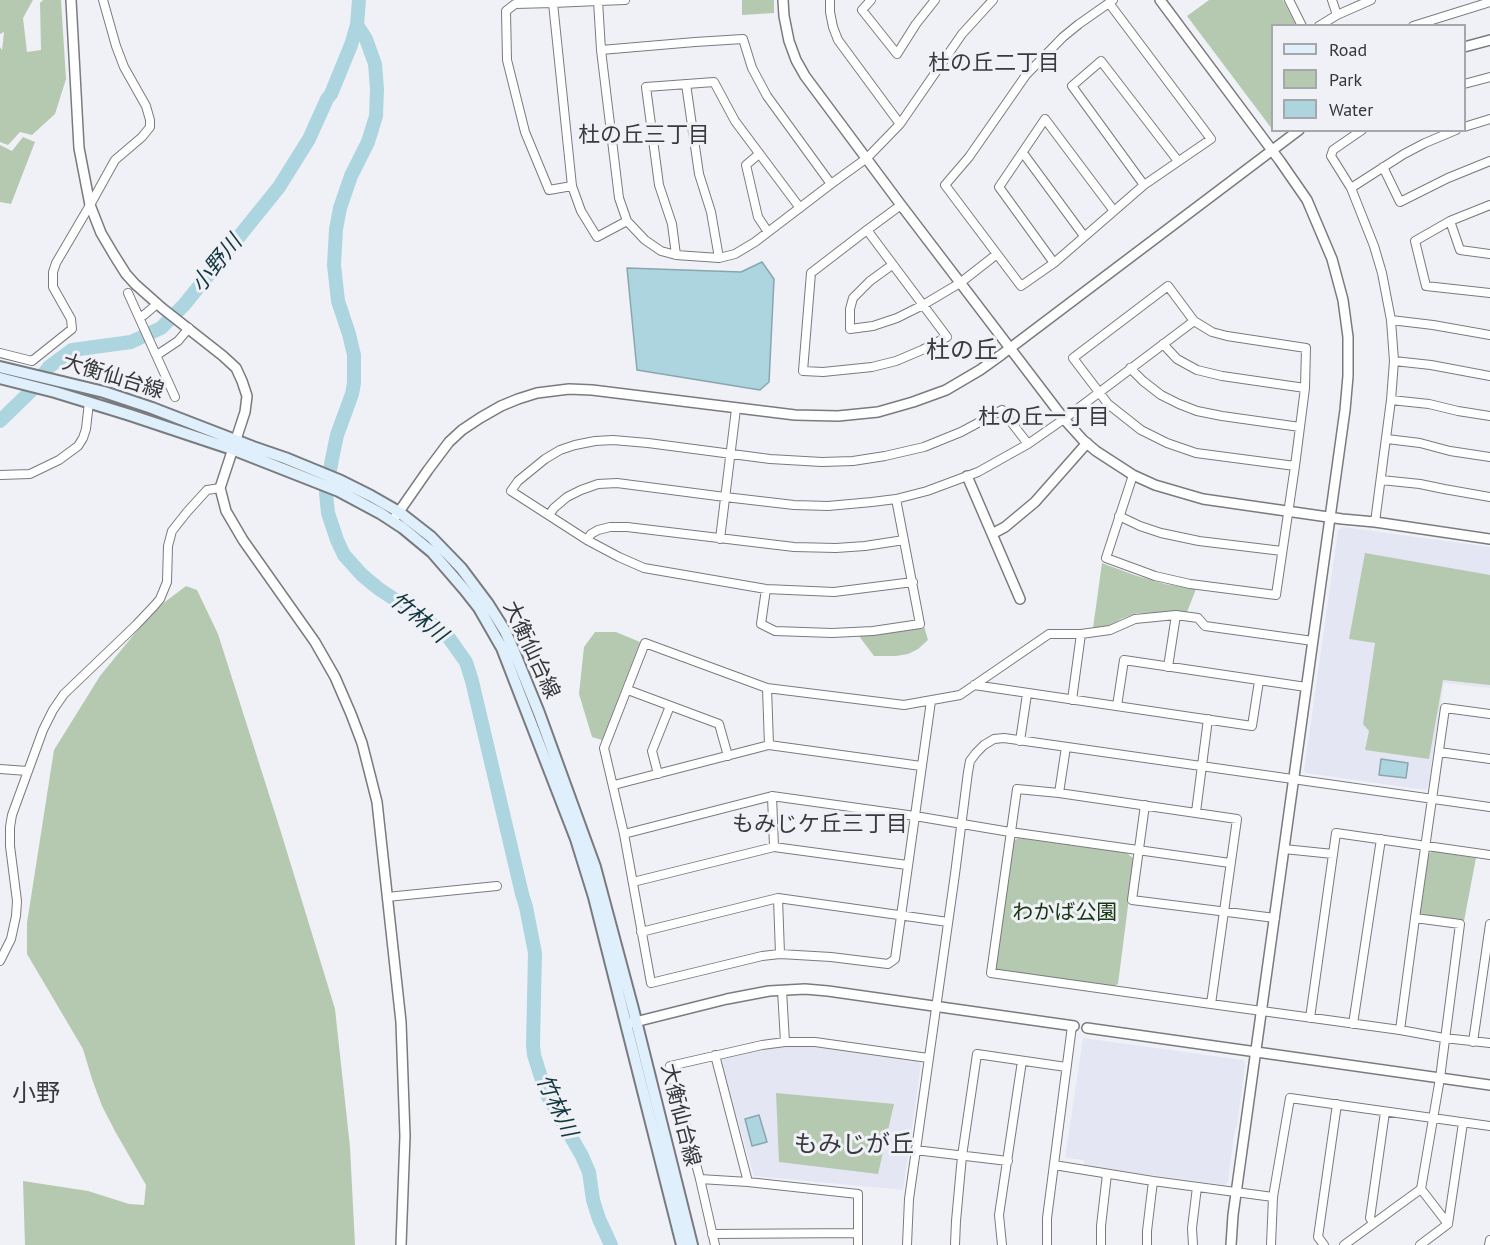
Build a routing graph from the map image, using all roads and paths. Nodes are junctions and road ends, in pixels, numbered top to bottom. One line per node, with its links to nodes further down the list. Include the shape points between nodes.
1 (71, 0): 44 (street, via 79,148)
2 (103, 0): 44 (street, via 116,46 146,106 150,127 115,160)
3 (625, 0): 13 (street)
4 (783, 0): 36 (street, via 789,42 796,60)
5 (830, 0): 28 (street, via 838,40)
6 (871, 0): 7 (street, via 862,10 897,54)
7 (935, 0)
8 (993, 0): 28 (street, via 962,34)
9 (1160, 0): 33 (street)
10 (1289, 0): 18 (street)
11 (1332, 0): 17 (street)
12 (1371, 0): 17 (street)
13 (598, 1): 16 (street); 23 (street)
14 (1111, 1): 37 (street, via 1211,139); 54 (street, via 1063,37 1026,75 969,158 945,185)
15 (1490, 2): 20 (street)
16 (553, 3): 42 (street); 42 (street, via 515,4 506,11 507,60 525,132 549,190)
17 (1337, 15): 19 (street)
18 (1301, 24)
19 (1322, 24)
20 (1419, 24)
21 (1490, 40): 22 (street)
22 (1466, 46)
23 (601, 50): 40 (street, via 743,39 767,96); 49 (street, via 619,198)
24 (1490, 77): 25 (street)
25 (1466, 83)
26 (686, 84): 35 (street, via 714,82); 56 (street, via 646,87 659,185 672,224); 57 (street, via 699,174)
27 (1490, 119): 29 (street)
28 (900, 124): 36 (street)
29 (1466, 126)
30 (1296, 132): 33 (street)
31 (1359, 132): 43 (street, via 1333,150 1331,156)
32 (1451, 132): 39 (street)
33 (1272, 150): 71 (street); 107 (street, via 1314,214 1343,300 1348,376)
34 (1023, 153): 48 (street, via 1045,119); 53 (street); 58 (street, via 999,187)
35 (759, 154): 47 (street); 52 (street, via 746,165 758,217)
36 (867, 158): 40 (street); 45 (street)
37 (1178, 161): 41 (street); 41 (street, via 1101,61 1072,86)
38 (1490, 161): 39 (street, via 1400,202)
39 (1383, 167): 43 (street)
40 (831, 184): 47 (street)
41 (1144, 185): 48 (street)
42 (573, 186): 49 (street, via 581,211 597,237)
43 (1351, 188): 65 (street, via 1374,246)
44 (90, 205): 64 (street, via 101,233 126,274); 72 (street, via 53,272 53,287 72,329 32,361)
45 (901, 205): 51 (street); 60 (street)
46 (1490, 205): 50 (street)
47 (800, 208): 52 (street)
48 (1114, 211): 53 (street)
49 (627, 221): 56 (street, via 645,240)
50 (1450, 221): 55 (street, via 1460,250); 62 (street, via 1415,242 1426,286)
51 (867, 230): 59 (street); 63 (street, via 811,273 803,371 872,367 896,361 947,336)
52 (768, 232): 57 (street, via 735,255)
53 (1084, 236): 58 (street)
54 (997, 254): 58 (street, via 1021,286); 60 (street)
55 (1490, 254)
56 (676, 255): 57 (street)
57 (719, 258)
58 (1054, 263)
59 (892, 265): 63 (street); 63 (street, via 853,298 850,329 873,326)
60 (960, 282): 63 (street); 71 (street)
61 (128, 293): 66 (street)
62 (1490, 293)
63 (923, 305)
64 (159, 306): 66 (street); 68 (street)
65 (1391, 320): 69 (street); 74 (street)
66 (141, 321): 73 (street)
67 (1194, 321): 70 (street); 79 (street, via 1227,336 1306,348); 80 (street, via 1168,286 1073,358)
68 (186, 326): 73 (street, via 178,341); 91 (street, via 236,368 242,381 247,396 245,412)
69 (1490, 335)
70 (1162, 344): 76 (street); 79 (street, via 1197,370)
71 (1010, 349): 84 (street, via 946,390 878,412 838,416); 86 (street)
72 (0, 353)
73 (155, 353): 81 (street)
74 (1394, 361): 77 (street); 82 (street)
75 (0, 367): 91 (main road, 大衡仙台線, via 152,408)
76 (1130, 368): 80 (street); 87 (street, via 1161,395 1197,411)
77 (1490, 376)
78 (0, 378): 83 (main road, 大衡仙台線)
79 (1305, 387): 87 (street)
80 (1098, 392): 86 (street); 94 (street, via 1142,430 1167,443 1196,453)
81 (175, 397)
82 (1391, 400): 85 (street); 88 (street)
83 (89, 402): 91 (main road, 大衡仙台線); 95 (street, via 86,429 78,446 30,474)
84 (736, 409): 92 (street); 106 (street, via 592,390 552,391 518,399 480,418 449,442)
85 (1490, 416)
86 (1064, 419): 89 (street); 90 (street)
87 (1300, 427): 94 (street)
88 (1386, 440): 93 (street); 98 (street)
89 (1087, 443): 96 (street); 109 (street, via 1035,502)
90 (1028, 444): 92 (street, via 1002,410 924,447 885,456 822,462); 97 (street)
91 (233, 445): 99 (street); 106 (main road, 大衡仙台線, via 340,486)
92 (730, 453): 100 (street); 104 (street, via 613,440 560,450 511,491)
93 (1490, 457)
94 (1295, 466): 103 (street)
95 (0, 475)
96 (1132, 475): 103 (street, via 1203,499); 105 (street)
97 (967, 476): 102 (street); 109 (street)
98 (1381, 480): 101 (street); 108 (street)
99 (220, 488): 143 (street, via 207,490 172,531 167,582 160,599 56,703); 168 (street, via 226,511 315,642 351,714 377,802)
100 (724, 497): 102 (street, via 828,506); 104 (street, via 598,484 567,497); 110 (street)
101 (1490, 497)
102 (896, 499): 113 (street)
103 (1288, 510): 107 (street); 114 (street)
104 (549, 515): 112 (street)
105 (1119, 516): 114 (street, via 1171,535); 114 (street, via 1106,558 1191,584 1276,595)
106 (396, 517): 184 (main road, 大衡仙台線, via 431,537 461,568 488,604 513,649 595,867)
107 (1331, 517): 108 (street); 120 (street)
108 (1375, 522): 111 (street)
109 (992, 534): 117 (street)
110 (720, 538): 112 (street, via 627,526 598,530); 113 (street, via 794,548 866,546)
111 (1490, 539)
112 (587, 540): 116 (street, via 644,568)
113 (904, 540): 115 (street)
114 (1282, 551)
115 (913, 582): 116 (street, via 834,592); 116 (street, via 920,624 873,631 775,631 761,624)
116 (766, 589)
117 (1020, 599)
118 (1176, 615): 119 (street, via 1135,619 1110,630); 120 (street, via 1198,618 1205,626); 121 (street)
119 (1081, 634): 123 (street, via 1049,634); 128 (street)
120 (1313, 641): 124 (street)
121 (1168, 667): 122 (street); 131 (street, via 1124,660)
122 (1259, 681): 124 (street); 133 (street, via 1252,726)
123 (974, 686): 127 (street); 129 (street, via 960,695)
124 (1306, 687): 145 (street)
125 (767, 688): 126 (street, via 645,643); 129 (street, via 904,705); 135 (street)
126 (628, 690): 130 (street); 146 (street, via 604,748)
127 (1027, 694): 128 (street); 134 (street)
128 (1072, 700): 131 (street)
129 (931, 701): 140 (street)
130 (670, 706): 138 (street, via 719,724); 144 (street, via 651,751)
131 (1117, 706): 133 (street)
132 (1490, 714): 137 (street, via 1445,708)
133 (1208, 719): 141 (street)
134 (1020, 741): 136 (street); 154 (street, via 994,739 970,760)
135 (769, 745): 138 (street); 140 (street)
136 (1066, 747): 141 (street); 147 (street)
137 (1439, 752): 139 (street); 149 (street)
138 (728, 756): 144 (street)
139 (1490, 759)
140 (921, 766): 153 (street)
141 (1201, 767): 145 (street); 152 (street)
142 (0, 769): 143 (street)
143 (27, 771): 178 (street, via 10,826 17,901 15,925)
144 (658, 774): 146 (street)
145 (1293, 780): 149 (street); 160 (street)
146 (614, 785): 156 (street)
147 (1059, 793): 150 (street); 155 (street, via 1017,789)
148 (772, 796): 153 (street); 156 (street); 159 (street)
149 (1432, 799): 151 (street); 158 (street)
150 (1145, 805): 152 (street); 161 (street)
151 (1490, 807)
152 (1196, 812): 164 (street, via 1237,819)
153 (915, 816): 154 (street); 165 (street)
154 (962, 825): 155 (street); 174 (street)
155 (1010, 832): 161 (street); 180 (street, via 991,973)
156 (624, 834): 166 (street)
157 (1381, 839): 158 (street); 162 (street, via 1336,833); 185 (street)
158 (1426, 846): 163 (street); 173 (street)
159 (774, 847): 165 (street); 166 (street)
160 (1284, 849): 162 (street); 172 (street)
161 (1138, 850): 164 (street); 170 (street, via 1132,900)
162 (1333, 854): 183 (street)
163 (1490, 855)
164 (1230, 863): 170 (street)
165 (908, 865): 171 (street)
166 (633, 882): 176 (street)
167 (497, 886): 168 (street)
168 (387, 897): 222 (street, via 401,1022 405,1136)
169 (778, 898): 171 (street); 176 (street); 177 (street)
170 (1223, 912): 172 (street); 180 (street)
171 (901, 915): 174 (street); 177 (street, via 895,959 888,964)
172 (1275, 918): 182 (street)
173 (1415, 918): 188 (street); 189 (street, via 1460,924)
174 (948, 922): 181 (street)
175 (1490, 924): 191 (street)
176 (641, 932): 177 (street, via 651,983)
177 (780, 954)
178 (0, 961)
179 (782, 990): 181 (street, via 828,990); 184 (street); 190 (street)
180 (1211, 1004): 182 (street)
181 (936, 1007): 186 (street); 195 (street)
182 (1261, 1011): 183 (street); 193 (street)
183 (1310, 1018): 185 (street)
184 (631, 1023): 223 (main road, 大衡仙台線); 224 (main road, 大衡仙台線)
185 (1353, 1024): 188 (street)
186 (1073, 1026): 197 (street)
187 (1087, 1028): 193 (street)
188 (1400, 1030): 189 (street)
189 (1444, 1038): 191 (street); 198 (street)
190 (785, 1042): 194 (street); 195 (street, via 815,1042)
191 (1473, 1042): 192 (street)
192 (1490, 1044)
193 (1256, 1053): 198 (street); 215 (street)
194 (715, 1055): 210 (street, via 670,1066); 212 (street)
195 (928, 1058): 205 (street)
196 (1022, 1061): 197 (street); 206 (street, via 977,1054); 207 (street)
197 (1066, 1067): 208 (street)
198 (1440, 1078): 199 (street); 202 (street)
199 (1490, 1085)
200 (1337, 1104): 201 (street); 216 (street, via 1290,1098); 236 (street, via 1318,1237)
201 (1385, 1112): 202 (street); 217 (street, via 1370,1218)
202 (1434, 1118): 203 (street); 214 (street)
203 (1463, 1123): 204 (street); 218 (street)
204 (1490, 1126)
205 (915, 1150): 206 (street); 227 (street)
206 (962, 1156): 207 (street); 228 (street)
207 (1008, 1161): 229 (street, via 999,1215)
208 (1054, 1165): 209 (street); 230 (street)
209 (1107, 1174): 211 (street); 231 (street)
210 (700, 1179): 212 (street); 220 (street)
211 (1152, 1181): 213 (street); 232 (street)
212 (748, 1182): 219 (street, via 858,1194)
213 (1197, 1187): 215 (street); 233 (street)
214 (1421, 1189): 217 (street); 218 (street)
215 (1237, 1192): 216 (street); 234 (street)
216 (1273, 1197): 235 (street)
217 (1373, 1223): 237 (street)
218 (1448, 1224): 238 (street)
219 (857, 1233): 220 (street); 226 (street)
220 (712, 1234): 225 (street)
221 (1490, 1240): 239 (street)
222 (401, 1245)
223 (682, 1245)
224 (692, 1245)
225 (715, 1245)
226 (858, 1245)
227 (908, 1245)
228 (956, 1245)
229 (1002, 1245)
230 (1047, 1245)
231 (1101, 1245)
232 (1147, 1245)
233 (1193, 1245)
234 (1231, 1245)
235 (1271, 1245)
236 (1324, 1245)
237 (1344, 1245)
238 (1420, 1245)
239 (1489, 1245)

